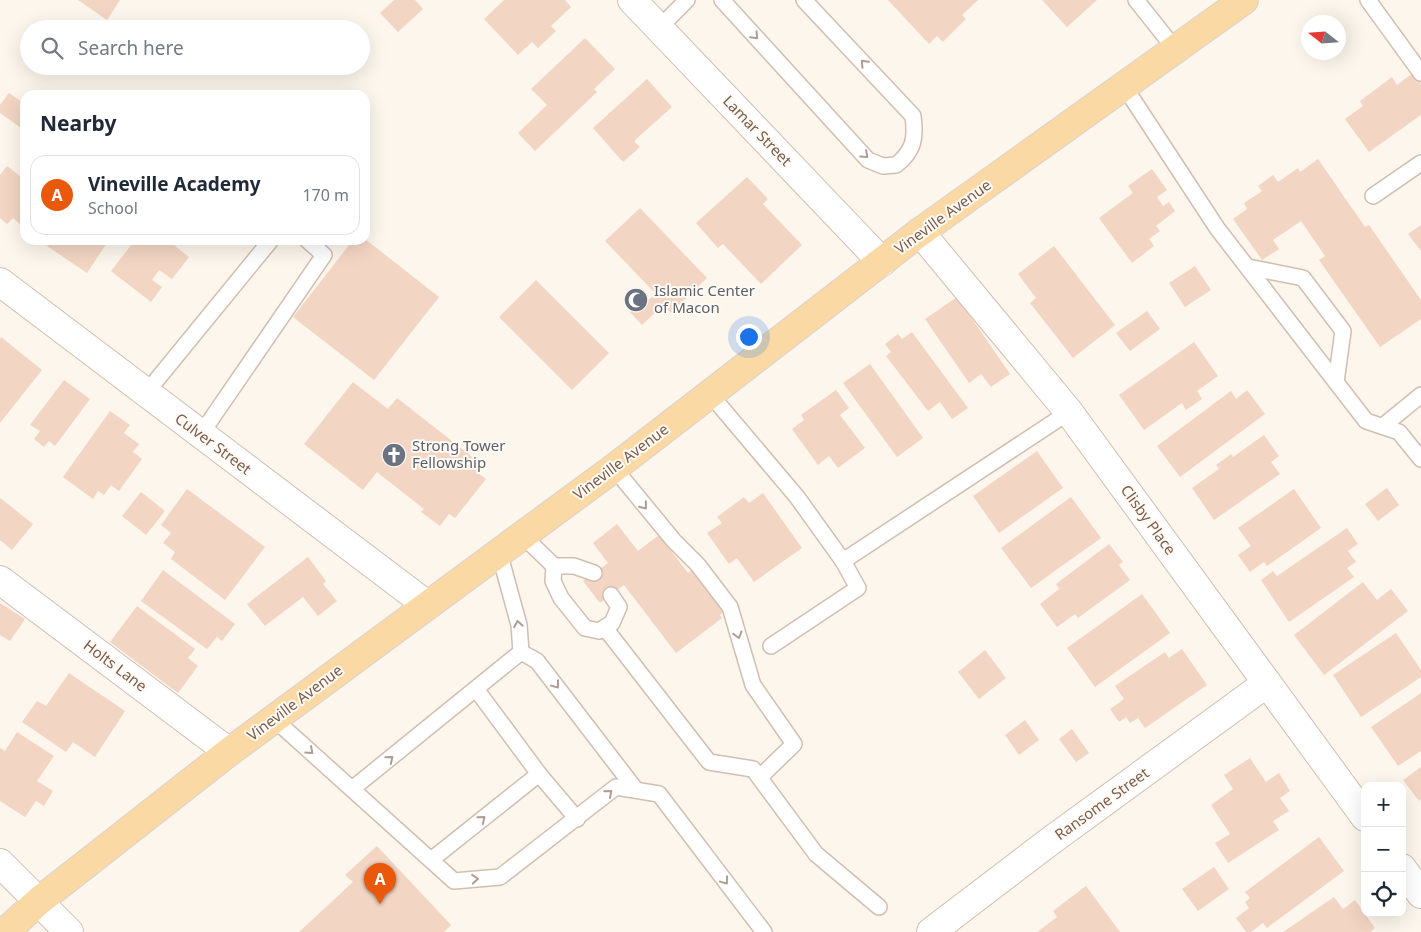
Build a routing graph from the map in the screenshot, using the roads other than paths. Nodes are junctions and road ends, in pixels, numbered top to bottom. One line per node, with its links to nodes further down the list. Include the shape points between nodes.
1 (632, 0): 8 (street, Lamar Street)
2 (687, 0): 8 (lane)
3 (722, 0): 4 (lane, one-way to 4, via 868,160 883,166 896,165 912,148 915,133 913,116)
4 (804, 0)
5 (1136, 0): 9 (lane)
6 (1244, 0): 9 (main road, Vineville Avenue)
7 (1368, 0): 10 (lane)
8 (659, 28): 17 (street, Lamar Street)
9 (1175, 49): 11 (main road, Vineville Avenue)
10 (1421, 73)
11 (1124, 86): 14 (main road, Vineville Avenue); 18 (lane, via 1217,228)
12 (1421, 163): 13 (lane)
13 (1373, 196)
14 (920, 232): 17 (main road, Vineville Avenue); 24 (street, Clisby Place)
15 (267, 245): 21 (lane)
16 (313, 245): 26 (lane, via 324,255)
17 (882, 262): 22 (main road, Vineville Avenue)
18 (1248, 267): 20 (lane); 20 (lane, via 1303,278 1343,331)
19 (0, 282): 21 (street, Culver Street)
20 (1336, 382): 25 (lane, via 1366,421)
21 (146, 393): 26 (street, Culver Street)
22 (710, 394): 28 (main road, Vineville Avenue); 31 (lane, via 797,497)
23 (1421, 395): 25 (lane)
24 (1069, 412): 31 (lane); 40 (street, Clisby Place)
25 (1384, 426): 27 (lane, via 1400,432)
26 (200, 434): 36 (street, Culver Street)
27 (1421, 459)
28 (614, 468): 29 (main road, Vineville Avenue); 45 (lane, one-way to 45, via 698,565 730,608 753,685 794,744)
29 (522, 535): 30 (main road, Vineville Avenue); 32 (lane)
30 (499, 552): 36 (main road, Vineville Avenue); 39 (lane, one-way to 30, via 520,625)
31 (843, 561): 38 (lane, via 858,588)
32 (554, 566): 33 (lane, via 574,566); 37 (lane, via 553,581 561,598 585,628 599,631)
33 (594, 573)
34 (0, 580): 43 (street, Holts Lane)
35 (611, 595): 37 (lane, via 619,607 612,623)
36 (427, 605): 42 (main road, Vineville Avenue)
37 (605, 628): 45 (lane, via 708,762 753,769)
38 (771, 646)
39 (521, 652): 41 (lane); 47 (lane, one-way to 47, via 538,661)
40 (1267, 684): 48 (street, Clisby Place); 56 (street, Ransome Street)
41 (476, 689): 44 (lane); 46 (lane, one-way to 41)
42 (274, 719): 43 (main road, Vineville Avenue); 46 (lane, one-way to 46)
43 (230, 752): 54 (main road, Vineville Avenue)
44 (539, 774): 49 (lane); 50 (lane, one-way to 44)
45 (760, 777): 55 (lane, via 816,854)
46 (352, 789): 50 (lane)
47 (636, 790): 49 (lane, one-way to 47, via 616,787); 59 (lane, one-way to 59, via 659,794)
48 (1361, 812)
49 (577, 819): 50 (lane, one-way to 49, via 454,881 500,877)
50 (431, 860)
51 (0, 863): 54 (street)
52 (1405, 872): 53 (street)
53 (1421, 894)
54 (39, 901): 57 (main road, Vineville Avenue); 58 (street)
55 (879, 907)
56 (937, 930)
57 (4, 932)
58 (69, 932)
59 (764, 932)

